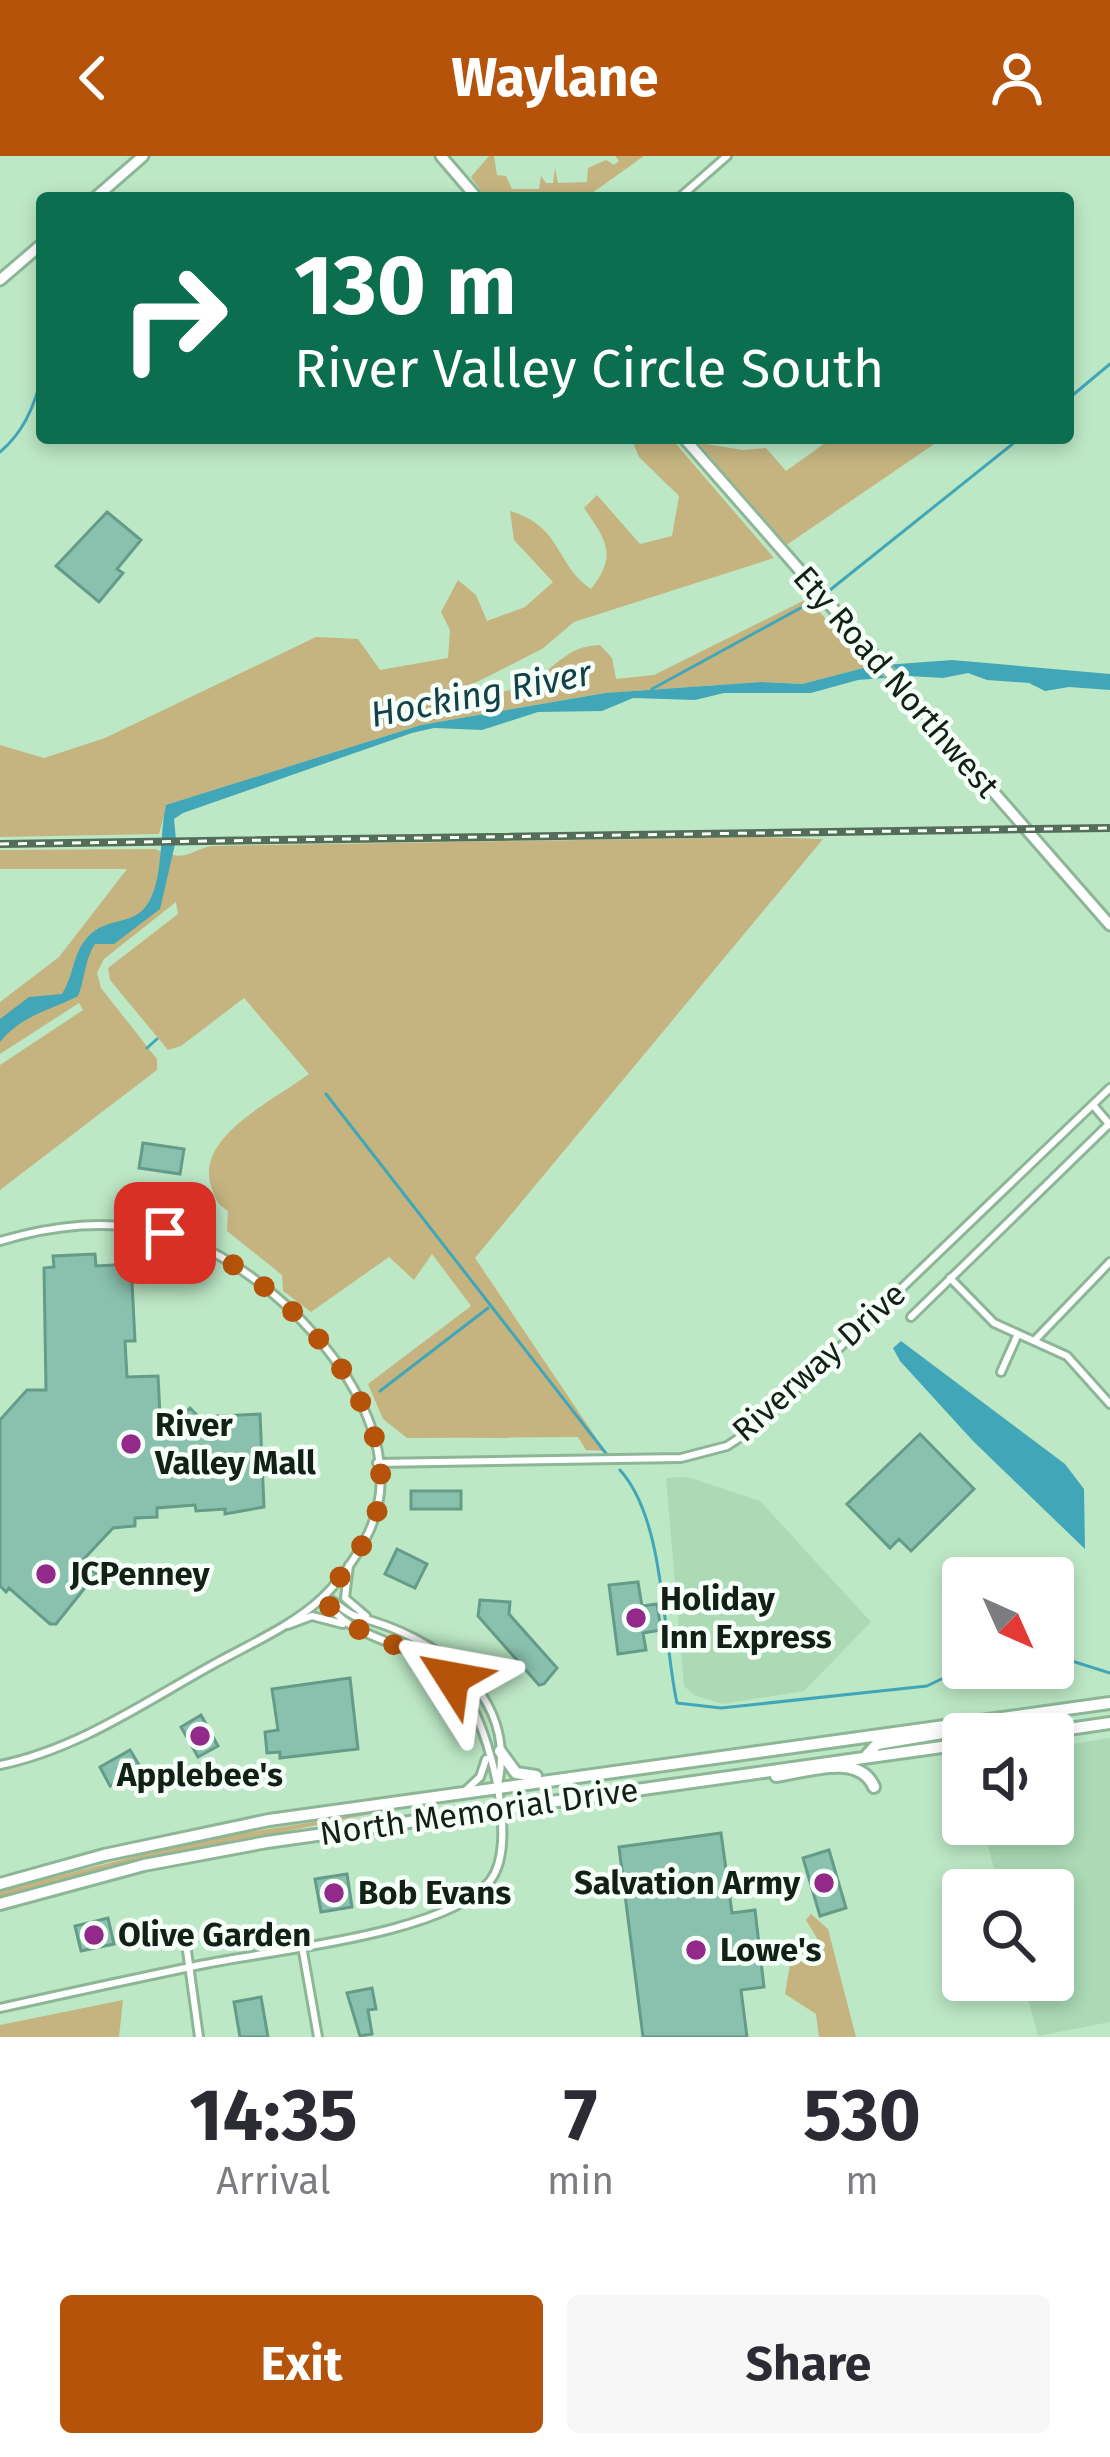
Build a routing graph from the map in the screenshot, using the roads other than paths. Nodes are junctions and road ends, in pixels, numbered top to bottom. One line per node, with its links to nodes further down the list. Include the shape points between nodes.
1 (143, 156): 4 (street)
2 (441, 156): 5 (street)
3 (727, 156): 6 (street)
4 (102, 192)
5 (472, 192)
6 (686, 192)
7 (36, 249): 8 (street)
8 (0, 280)
9 (689, 444): 10 (street, Ety Road Northwest)
10 (1110, 925)
11 (1110, 1088): 12 (street, Riverway Drive)
12 (1093, 1104): 13 (street); 24 (street, Riverway Drive, via 743,1438 674,1458)
13 (1110, 1124): 18 (street)
14 (0, 1240): 24 (street, via 62,1226 131,1226 227,1258 338,1364 363,1407)
15 (1110, 1262): 16 (street)
16 (1102, 1269): 17 (street); 21 (street)
17 (1110, 1276)
18 (950, 1278): 19 (street); 20 (street)
19 (910, 1317)
20 (1017, 1336): 21 (street); 22 (street)
21 (1034, 1342): 23 (street, via 1077,1365)
22 (1001, 1372)
23 (1110, 1404)
24 (377, 1463): 25 (street, via 378,1507)
25 (349, 1565): 26 (street); 27 (street, via 345,1598)
26 (323, 1597): 27 (street); 28 (street); 29 (street)
27 (368, 1618): 37 (street, via 418,1636 459,1666 488,1708)
28 (284, 1625): 29 (street, via 312,1616); 40 (street, via 75,1740)
29 (350, 1625): 39 (street, via 446,1672 471,1706)
30 (1110, 1703): 31 (main road, North Memorial Drive)
31 (1039, 1713)
32 (1110, 1723): 34 (main road)
33 (942, 1726): 42 (main road, North Memorial Drive)
34 (1074, 1728)
35 (942, 1733): 38 (main road, via 877,1744)
36 (942, 1746): 38 (main road, North Memorial Drive)
37 (500, 1751): 42 (main road, North Memorial Drive, via 521,1776); 44 (street)
38 (867, 1755): 41 (main road, North Memorial Drive)
39 (487, 1756): 44 (street); 45 (street)
40 (0, 1765)
41 (731, 1776): 43 (main road, via 851,1766); 46 (main road, North Memorial Drive)
42 (545, 1779): 44 (main road, North Memorial Drive)
43 (874, 1787)
44 (497, 1788): 45 (main road, North Memorial Drive); 46 (street)
45 (463, 1793): 47 (main road, North Memorial Drive, via 222,1828)
46 (500, 1810): 48 (main road, North Memorial Drive, via 167,1860); 50 (street, via 501,1861 480,1893 381,1931)
47 (0, 1884)
48 (0, 1904)
49 (185, 1936): 51 (street)
50 (302, 1946): 51 (street); 54 (street)
51 (190, 1967): 52 (street); 53 (street)
52 (0, 2008)
53 (199, 2037)
54 (318, 2037)

